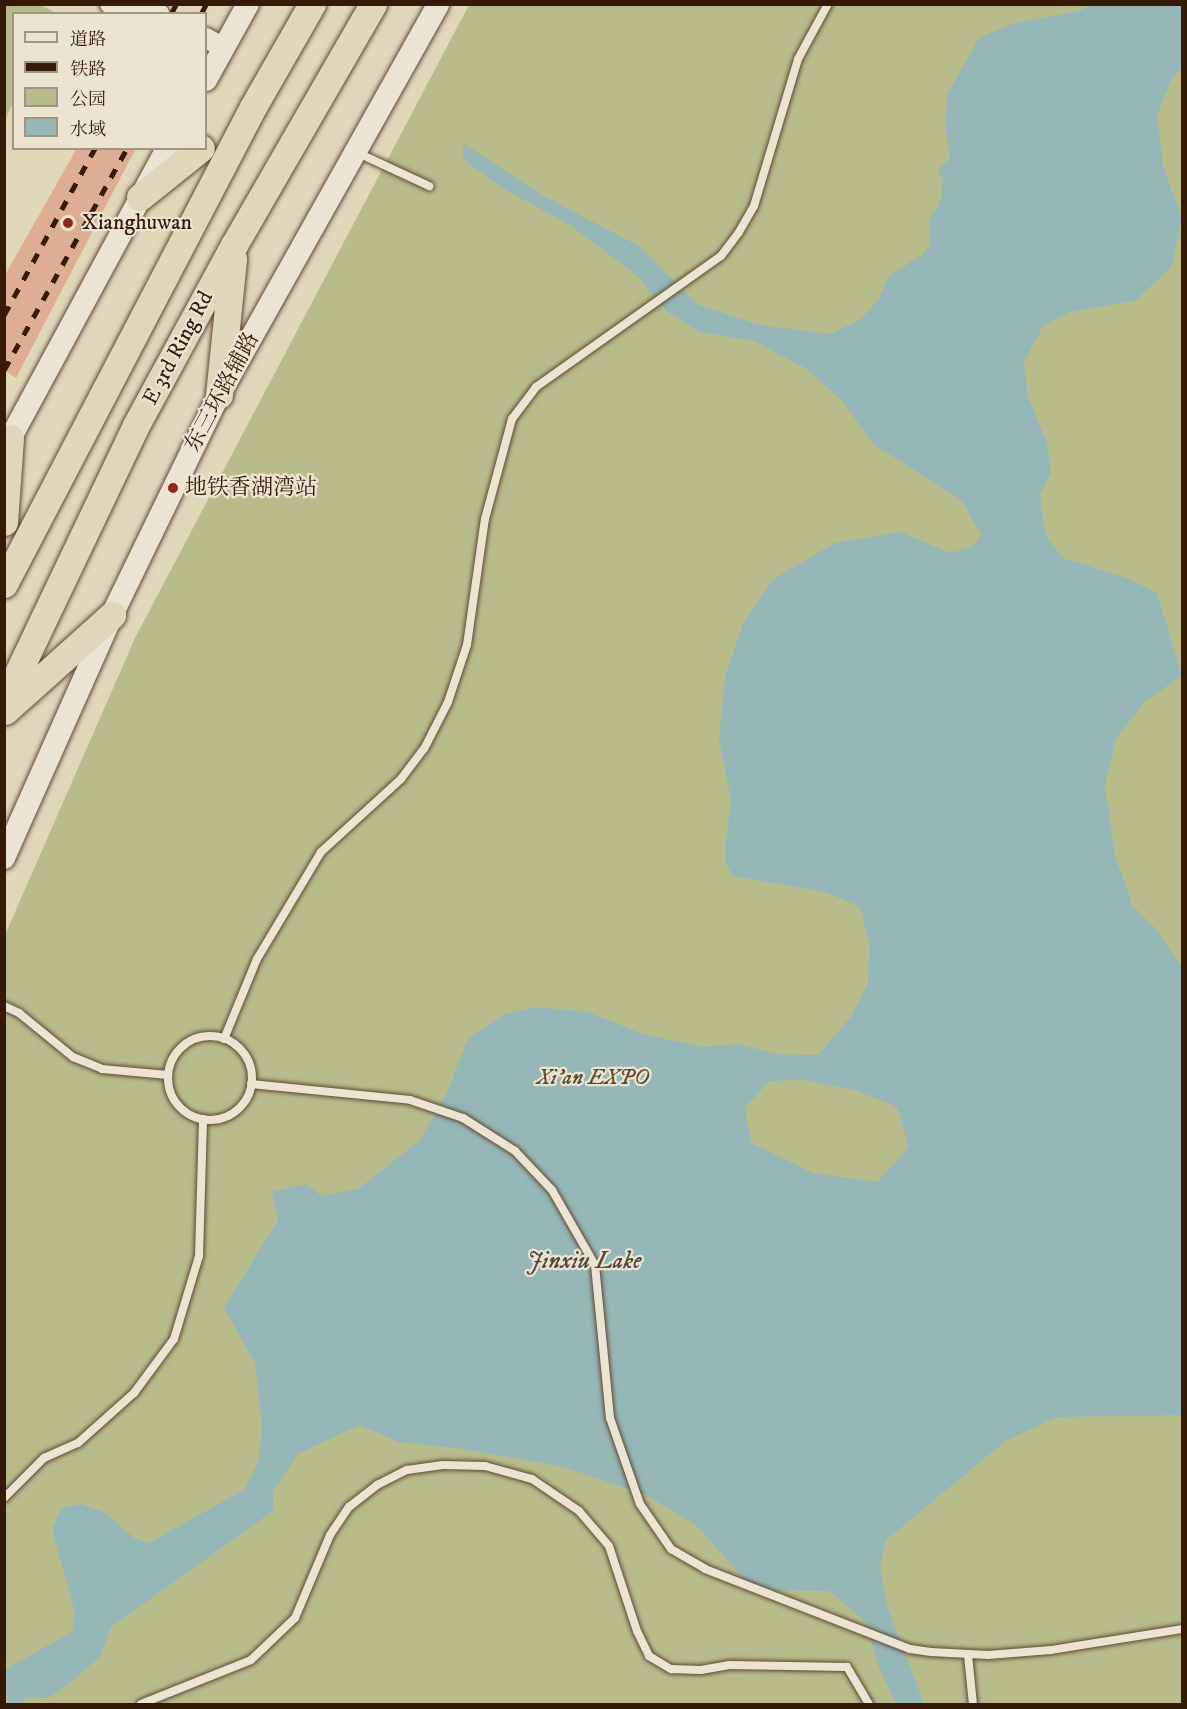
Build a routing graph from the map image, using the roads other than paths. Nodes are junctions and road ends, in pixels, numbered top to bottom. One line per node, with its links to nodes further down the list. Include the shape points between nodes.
1 (110, 4): 8 (street)
2 (142, 4): 9 (street)
3 (248, 4): 10 (main road)
4 (312, 4): 12 (highway, E 3rd Ring Rd)
5 (373, 4): 19 (highway, E 3rd Ring Rd)
6 (438, 4): 16 (main road, 东三环路辅路)
7 (828, 4): 29 (lane, via 798,59 754,206 721,256 640,316 557,370 536,387 512,419 485,519 467,645 448,702 424,749 401,779 321,852 257,959)
8 (124, 12)
9 (156, 12)
10 (213, 50): 11 (main road)
11 (207, 76)
12 (253, 107): 13 (highway); 23 (highway, E 3rd Ring Rd)
13 (207, 144)
14 (166, 150): 18 (main road)
15 (199, 150): 18 (highway)
16 (355, 151): 17 (lane); 20 (main road, 东三环路辅路)
17 (429, 186)
18 (140, 197): 21 (main road)
19 (234, 244): 20 (highway); 25 (highway, E 3rd Ring Rd, via 135,427)
20 (219, 395): 24 (main road, 东三环路辅路)
21 (7, 444): 22 (highway)
22 (4, 522)
23 (4, 584)
24 (112, 615): 26 (highway); 27 (main road, 东三环路辅路)
25 (4, 702)
26 (4, 712)
27 (4, 858)
28 (4, 1006): 30 (lane, via 83,1061 102,1069)
29 (224, 1039): 30 (lane, via 203,1037 190,1041 171,1061); 31 (lane, via 241,1050 248,1061)
30 (168, 1075): 32 (lane, via 175,1101 184,1111)
31 (251, 1084): 32 (lane, via 245,1101 236,1111 224,1118); 35 (lane, via 410,1100 463,1118 516,1151 552,1190 595,1265 610,1418 640,1504 671,1549 705,1569 910,1649)
32 (203, 1119): 33 (lane, via 199,1256 174,1339 134,1393 78,1443 44,1458)
33 (4, 1498)
34 (1182, 1629): 35 (lane, via 1051,1650)
35 (968, 1654): 38 (lane)
36 (141, 1704): 37 (lane, via 250,1660 295,1618 330,1535 349,1508 377,1485 407,1470 443,1465 485,1466 532,1479 579,1510 609,1546 649,1656 671,1669 741,1665 847,1667)
37 (869, 1704)
38 (973, 1704)

